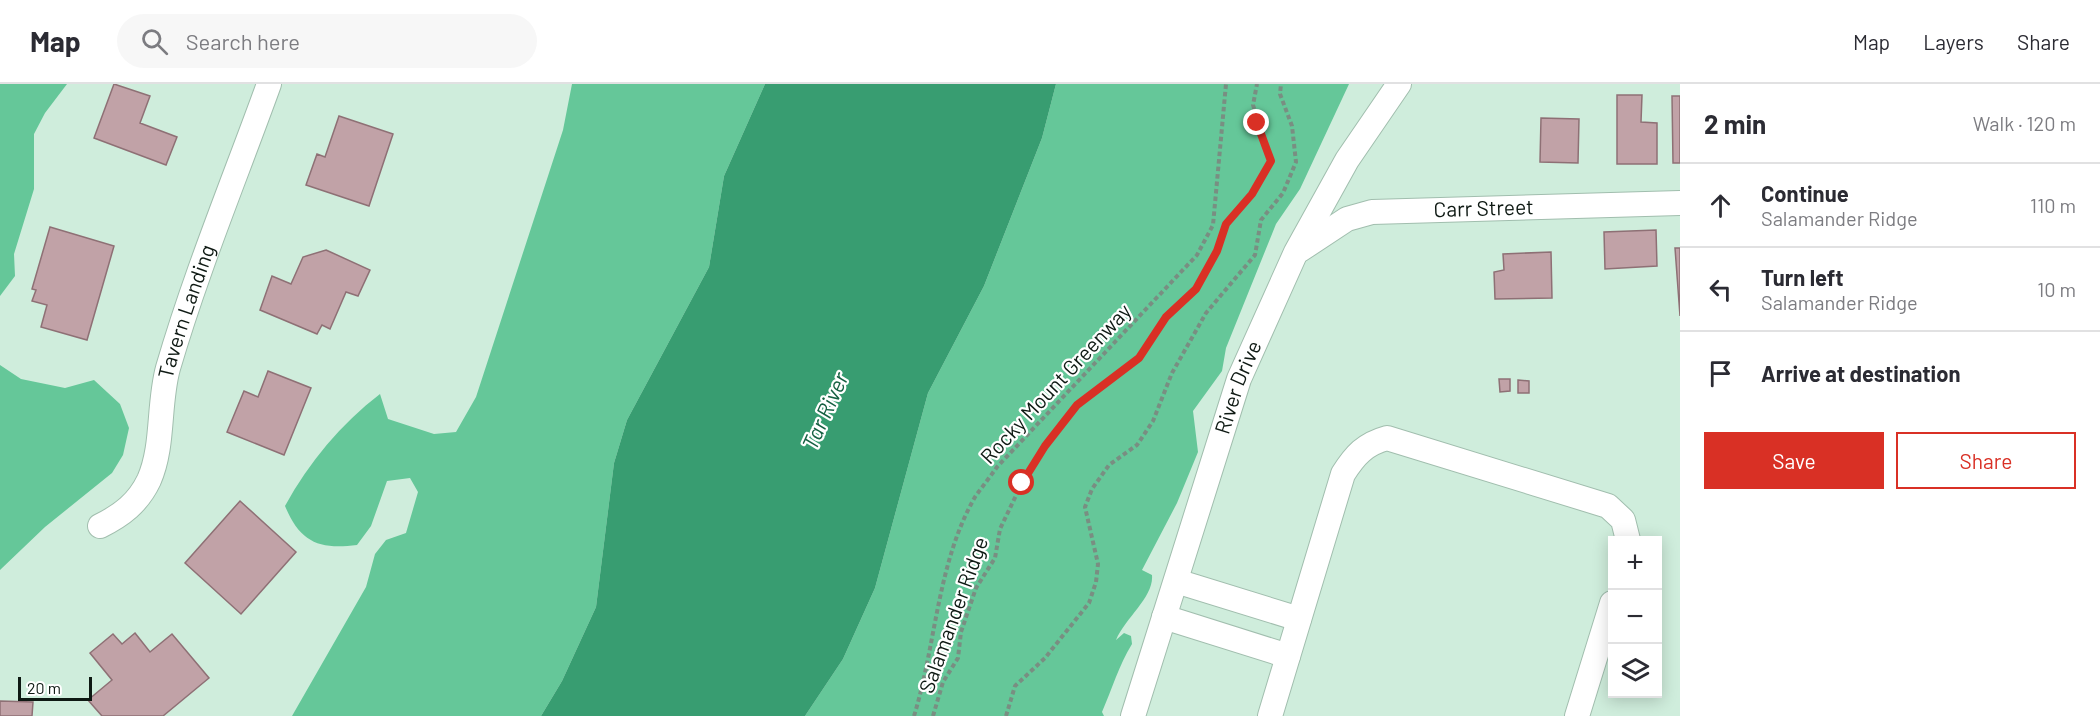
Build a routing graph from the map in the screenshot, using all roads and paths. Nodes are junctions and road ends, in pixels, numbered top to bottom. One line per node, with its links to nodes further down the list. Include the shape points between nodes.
1 (269, 84): 8 (street, Tavern Landing, via 167,371 149,479 138,500)
2 (1226, 84): 15 (path, Rocky Mount Greenway, via 1213,225 1197,255 997,467 975,497 948,565)
3 (1257, 84): 16 (path, Salamander Ridge, via 1254,105 1271,161 1252,194 1226,224 1217,251 1196,289 1166,317 1139,358 1077,405 1022,483 1000,529 995,558 976,588 961,632 958,658 943,682)
4 (1281, 84): 17 (path, via 1296,162 1283,193 1261,220 1255,255 1206,313 1172,373 1153,421 1137,445 1109,465 1092,489 1085,507 1098,564 1089,603 1045,658 1015,686)
5 (1399, 84): 7 (street, River Drive, via 1347,160)
6 (1680, 203): 7 (street, Carr Street, via 1372,212 1347,219)
7 (1296, 252): 10 (street, River Drive, via 1239,378)
8 (100, 526)
9 (1627, 536): 13 (street, via 1623,520 1608,506 1387,438 1366,446 1343,474)
10 (1176, 580): 12 (street, River Drive); 13 (street)
11 (1608, 616): 20 (street)
12 (1164, 617): 14 (street); 18 (street, River Drive)
13 (1299, 619): 14 (street)
14 (1288, 656): 19 (street)
15 (914, 716)
16 (933, 716)
17 (1006, 716)
18 (1133, 716)
19 (1270, 716)
20 (1577, 716)

